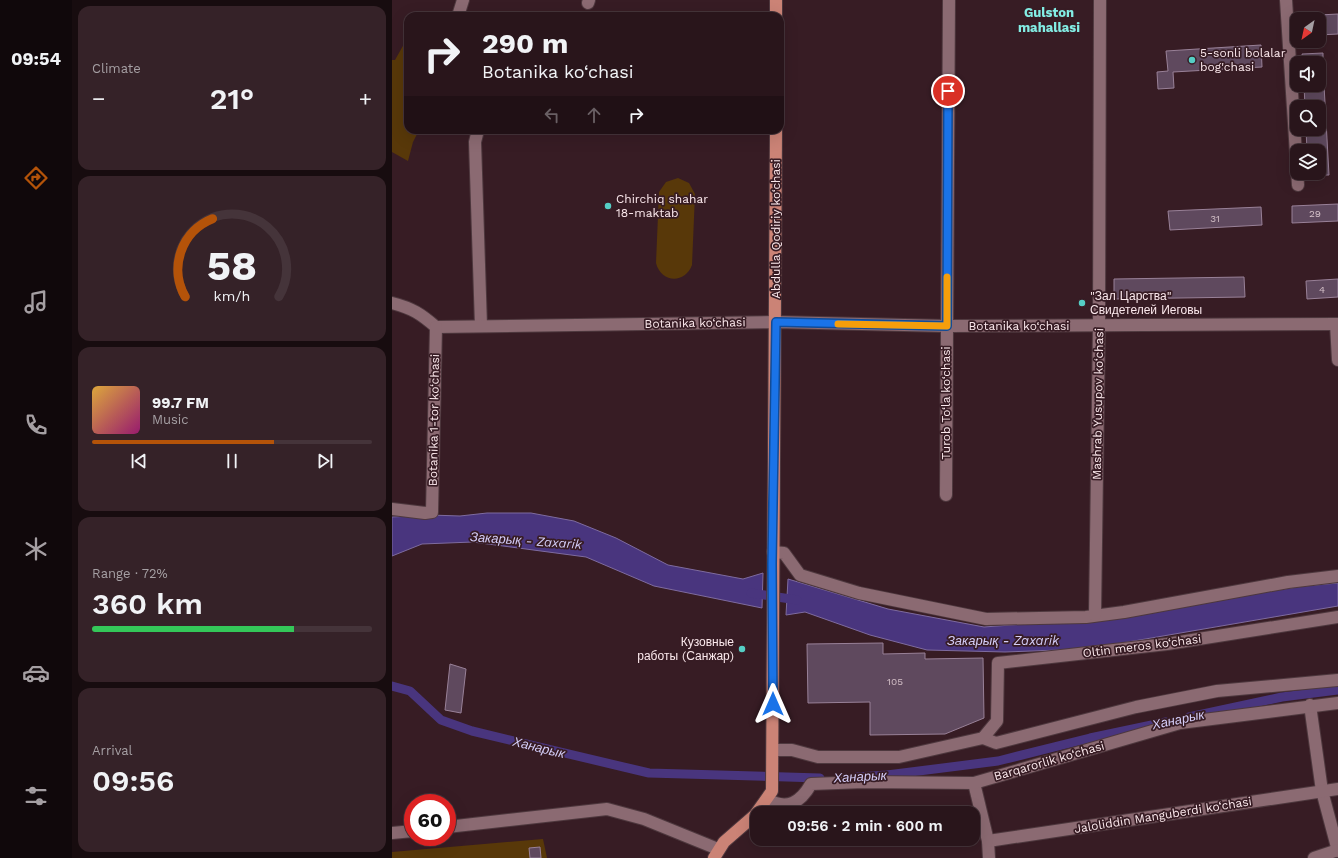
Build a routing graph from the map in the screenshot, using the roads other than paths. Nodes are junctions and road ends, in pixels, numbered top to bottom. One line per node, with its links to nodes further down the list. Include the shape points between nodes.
1 (463, 0): 6 (street)
2 (776, 0): 7 (main road)
3 (949, 0): 15 (street, Turob To‘la ko‘chasi)
4 (1100, 0): 16 (street, Mashrab Yusupov ko‘chasi)
5 (1286, 0): 10 (street)
6 (459, 12)
7 (776, 12)
8 (477, 134): 14 (street, via 475,142)
9 (776, 134): 12 (main road, Abdulla Qodiriy ko‘chasi)
10 (1298, 185)
11 (392, 303): 17 (street, via 416,311)
12 (776, 322): 14 (street, Botanika ko‘chasi); 15 (street, Botanika ko‘chasi); 21 (main road, Abdulla Qodiriy ko‘chasi)
13 (1337, 324): 16 (street, Botanika ko‘chasi); 18 (street)
14 (481, 326): 17 (street, Botanika ko‘chasi)
15 (947, 326): 16 (street, Botanika ko‘chasi); 19 (street, Turob To‘la ko‘chasi)
16 (1099, 326): 23 (street, Mashrab Yusupov ko‘chasi)
17 (436, 328): 20 (street, Botanika 1-tor ko‘chasi, via 432,512)
18 (1338, 360)
19 (946, 495)
20 (392, 509)
21 (773, 552): 23 (street, via 784,553 800,575 860,593 986,619); 29 (main road, Abdulla Qodiriy ko‘chasi)
22 (1338, 576): 23 (street)
23 (1095, 615)
24 (1338, 617): 28 (street, Oltin meros ko‘chasi, via 1167,644 998,663 997,721)
25 (1338, 680): 28 (street, via 1217,691 1136,707 996,743)
26 (1338, 702): 27 (street, Barqarorlik ko‘chasi)
27 (1310, 705): 30 (street, Barqarorlik ko‘chasi, via 1180,723); 32 (street)
28 (983, 738): 29 (street, via 899,757 818,757 792,750)
29 (773, 750): 33 (main road, Abdulla Qodiriy ko‘chasi)
30 (974, 783): 33 (street, Barqarorlik ko‘chasi, via 811,784 804,796 792,803 777,805); 37 (street)
31 (1338, 789): 32 (street, Jaloliddin Manguberdi ko‘chasi)
32 (1322, 791): 37 (street, Jaloliddin Manguberdi ko‘chasi); 38 (street)
33 (770, 795): 39 (main road)
34 (456, 827): 39 (street, via 607,809 644,819)
35 (404, 832): 36 (street)
36 (392, 833)
37 (988, 841): 40 (street)
38 (1338, 850): 41 (street)
39 (716, 853)
40 (989, 858)
41 (1314, 858)

